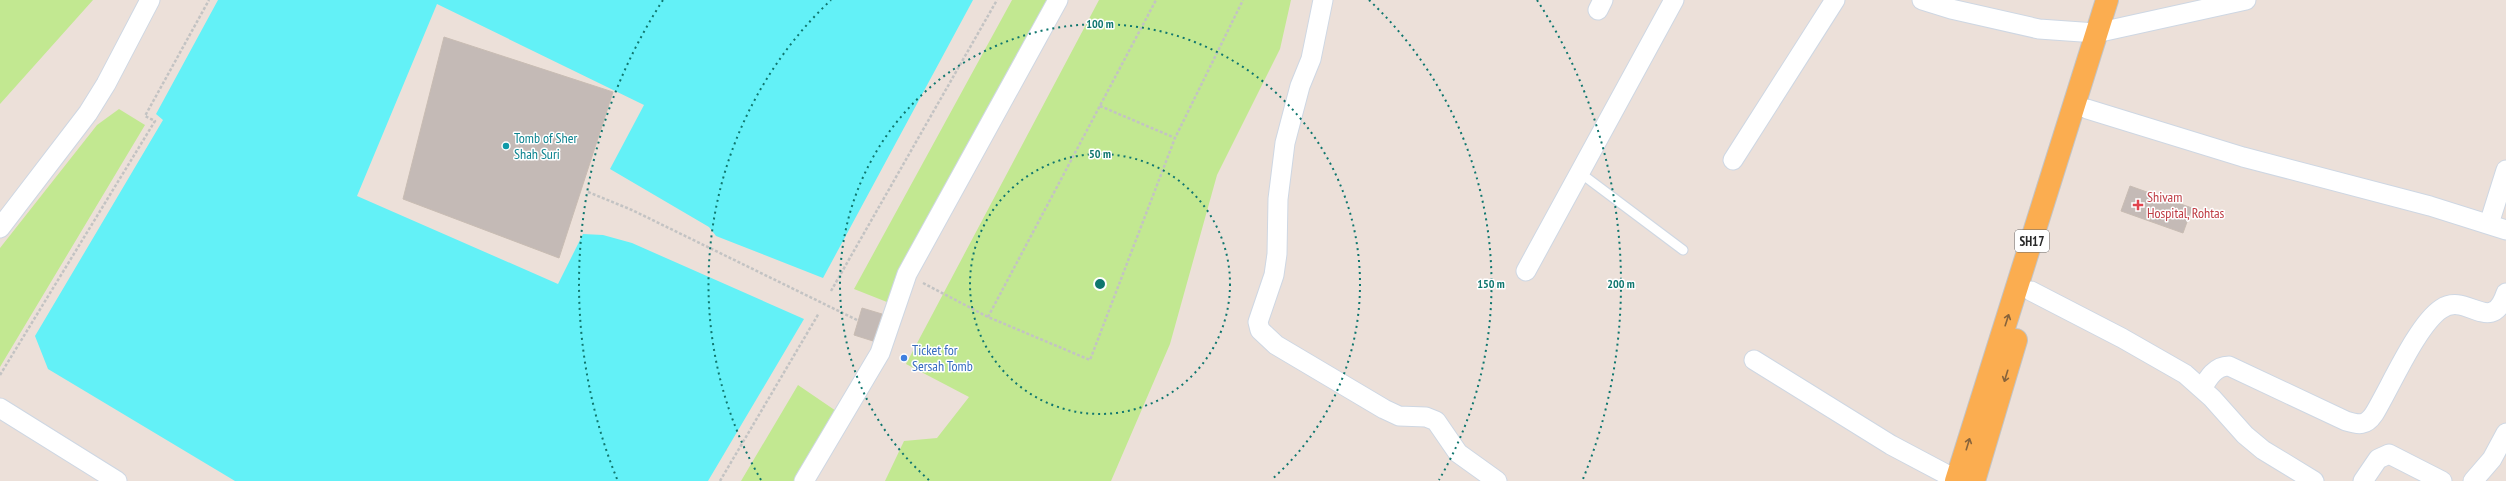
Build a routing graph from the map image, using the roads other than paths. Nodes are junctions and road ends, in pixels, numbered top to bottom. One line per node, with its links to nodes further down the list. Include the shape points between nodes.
1 (150, 0): 16 (street, via 88,113)
2 (1058, 0): 26 (street, via 907,274 880,353)
3 (1323, 0): 27 (street, via 1311,59 1300,86 1284,143 1278,199 1277,254 1274,275 1258,322 1260,330 1276,345 1384,409 1399,416 1426,417 1436,421 1458,453)
4 (1674, 0): 14 (street)
5 (1835, 0): 12 (street)
6 (1922, 0): 10 (street, via 1965,13 2039,29)
7 (2107, 0): 10 (main road, SH17)
8 (2120, 0): 10 (main road, SH17)
9 (2246, 0): 10 (street)
10 (2103, 32): 11 (main road, SH17); 28 (main road, SH17, one-way to 10)
11 (2088, 109): 15 (street, via 2258,161); 19 (main road, SH17)
12 (1734, 160)
13 (2506, 170): 15 (street)
14 (1579, 172): 17 (lane); 18 (street)
15 (2498, 227)
16 (0, 228)
17 (1683, 250)
18 (1526, 271)
19 (2031, 291): 22 (street, via 2158,357 2185,374); 28 (main road, SH17, one-way to 28)
20 (2506, 293): 22 (street, via 2502,305 2491,313 2461,305 2450,305 2441,309 2420,332 2370,421 2364,424 2346,421 2229,366 2215,370)
21 (1754, 360): 28 (street, via 1891,445)
22 (2202, 389): 29 (street, via 2245,435 2263,450)
23 (0, 408): 25 (street)
24 (2506, 433): 32 (street, via 2492,459)
25 (117, 481)
26 (804, 481)
27 (1497, 481)
28 (1962, 481)
29 (2314, 481)
30 (2363, 481): 31 (street, via 2378,459 2389,454)
31 (2442, 481)
32 (2473, 481)

